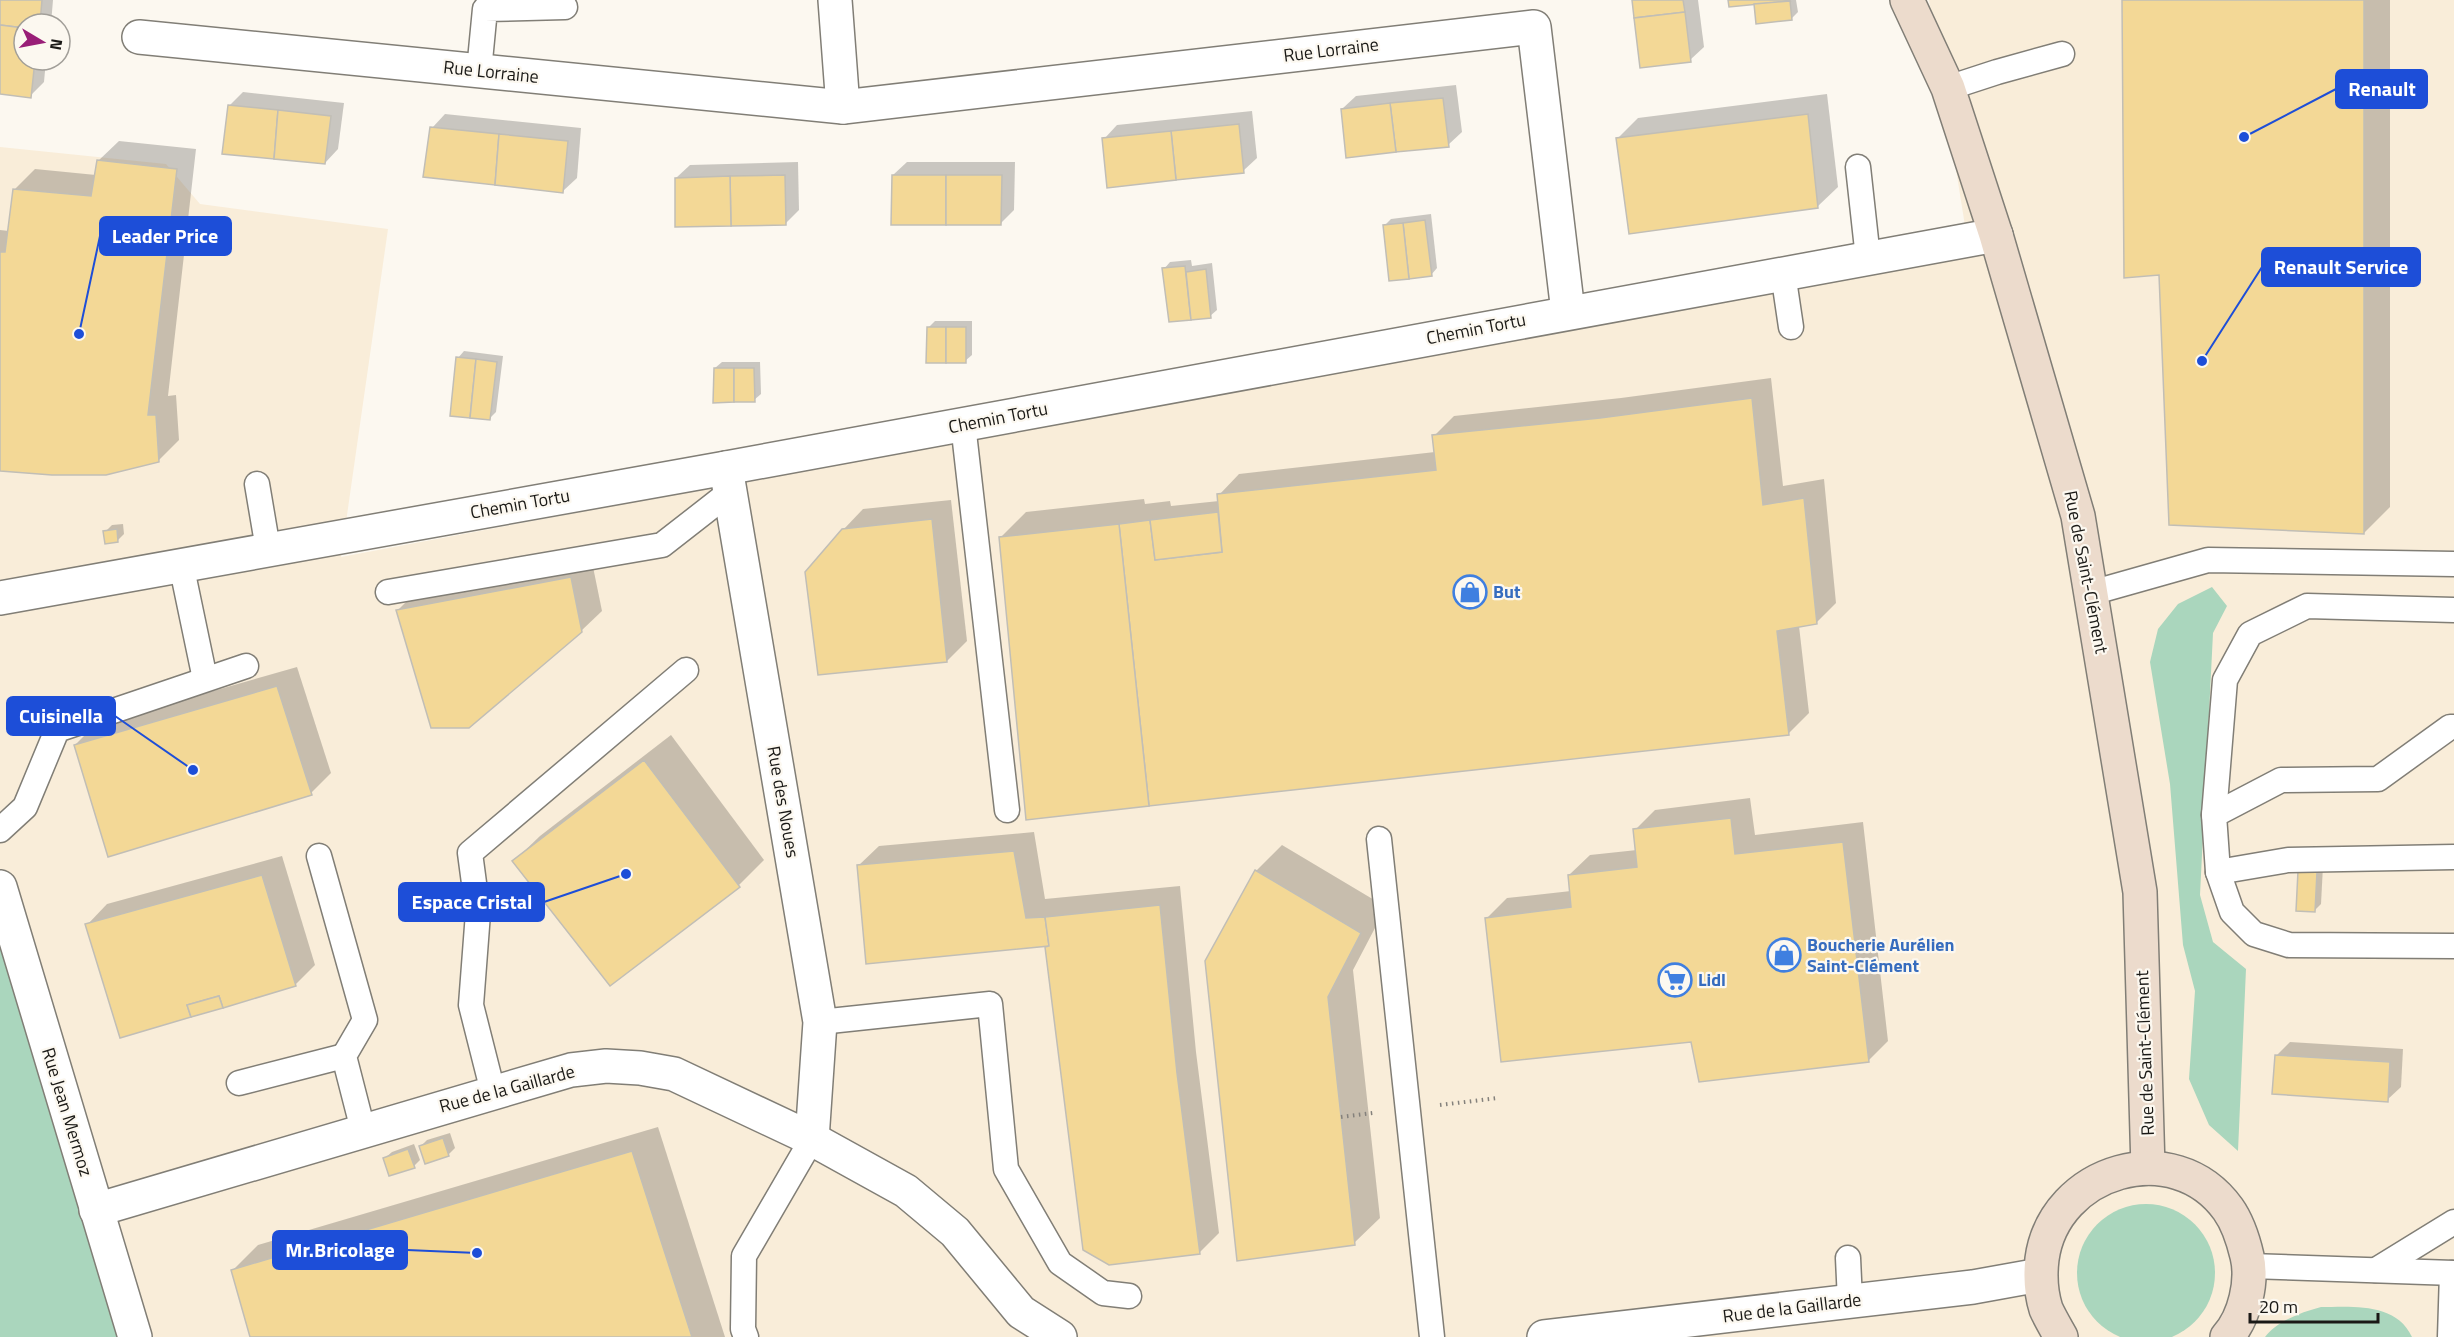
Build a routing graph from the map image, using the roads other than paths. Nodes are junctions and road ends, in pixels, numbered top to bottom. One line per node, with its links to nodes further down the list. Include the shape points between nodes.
1 (835, 0): 8 (street)
2 (1907, 0): 7 (street, Rue de Saint-Clément)
3 (565, 7): 6 (lane, via 485,9)
4 (139, 37): 6 (street, Rue Lorraine)
5 (2062, 54): 7 (lane)
6 (479, 71): 8 (street, Rue Lorraine)
7 (1948, 88): 10 (street, Rue de Saint-Clément)
8 (843, 107): 13 (street, Rue Lorraine, via 1534,27)
9 (1858, 167): 11 (lane)
10 (1996, 235): 11 (street, Chemin Tortu); 22 (street, Rue de Saint-Clément, via 2078,516)
11 (1868, 258): 12 (street, Chemin Tortu)
12 (1783, 273): 13 (street, Chemin Tortu); 14 (lane)
13 (1568, 312): 15 (street, Chemin Tortu)
14 (1791, 327)
15 (963, 424): 16 (street, Chemin Tortu); 29 (lane)
16 (728, 480): 18 (street, Chemin Tortu); 21 (lane, via 662,545); 38 (street, Rue des Noues)
17 (257, 484): 18 (lane)
18 (268, 549): 19 (street, Chemin Tortu)
19 (181, 564): 23 (street, Chemin Tortu); 27 (lane)
20 (2454, 564): 22 (lane, via 2208,560)
21 (388, 592)
22 (2091, 593): 44 (street, Rue de Saint-Clément, via 2140,892)
23 (0, 598)
24 (2454, 610): 30 (lane, via 2307,606 2250,634 2225,680)
25 (246, 666): 27 (lane)
26 (686, 670): 41 (lane, via 470,853 477,913 471,1005)
27 (205, 680): 31 (lane, via 57,730 25,807)
28 (2454, 727): 30 (lane, via 2378,779 2281,780)
29 (1007, 810)
30 (2214, 815): 35 (lane)
31 (0, 830)
32 (1379, 838): 57 (lane)
33 (319, 856): 39 (lane, via 364,1020)
34 (2454, 857): 35 (lane, via 2288,860)
35 (2218, 872): 37 (lane, via 2232,912 2254,934 2289,945)
36 (0, 887): 45 (street, Rue Jean Mermoz)
37 (2454, 946)
38 (820, 1022): 43 (street, Rue des Noues); 52 (lane, via 990,1004 1006,1169 1060,1263 1103,1293)
39 (344, 1056): 40 (lane); 42 (lane)
40 (239, 1083)
41 (493, 1092): 42 (street, Rue de la Gaillarde); 43 (street, Rue de la Gaillarde, via 571,1070 640,1068 674,1074)
42 (363, 1130): 45 (street, Rue de la Gaillarde)
43 (812, 1139): 55 (lane, via 744,1256); 56 (street, Rue de la Gaillarde, via 906,1191 955,1232 1021,1312)
44 (2148, 1168): 48 (street, via 2178,1173 2206,1187 2228,1209 2243,1236); 51 (street, via 2115,1172 2084,1187 2060,1211 2044,1242)
45 (96, 1210): 54 (street, Rue Jean Mermoz)
46 (2454, 1222): 49 (lane)
47 (1848, 1258): 53 (lane)
48 (2250, 1266): 49 (lane); 60 (street, via 2246,1299)
49 (2376, 1270): 50 (lane)
50 (2453, 1273): 61 (lane)
51 (2040, 1275): 53 (street, Rue de la Gaillarde, via 1973,1287); 59 (street, via 2046,1309)
52 (1129, 1296)
53 (1850, 1300): 58 (street, Rue de la Gaillarde)
54 (135, 1337)
55 (746, 1337)
56 (1060, 1337)
57 (1432, 1337)
58 (1544, 1337)
59 (2061, 1337)
60 (2227, 1337)
61 (2450, 1337)

